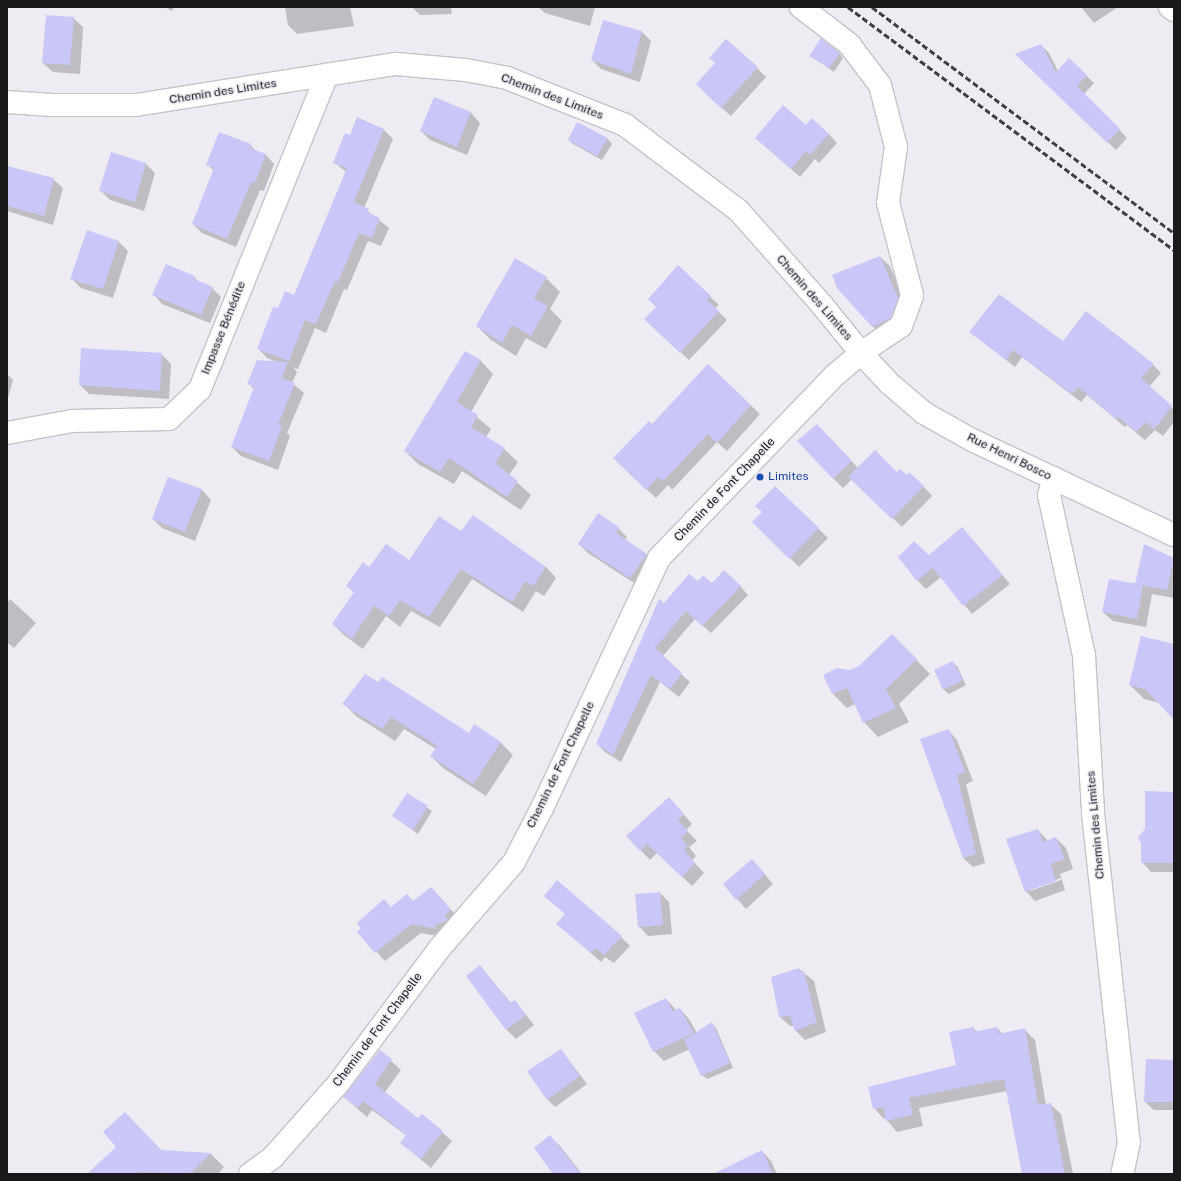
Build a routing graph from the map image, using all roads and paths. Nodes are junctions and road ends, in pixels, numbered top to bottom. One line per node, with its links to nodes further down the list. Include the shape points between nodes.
1 (801, 7): 6 (street, Chemin de Font Chapelle, via 849,44 880,85 896,147 888,204 912,295 901,326)
2 (1170, 7): 3 (street)
3 (1174, 10)
4 (327, 75): 5 (street, Chemin des Limites, via 136,105); 6 (street, Chemin des Limites, via 396,64 466,70 507,78 625,125 738,210 822,304); 7 (street, Impasse Bénédite, via 200,389 169,419 72,421)
5 (7, 102)
6 (861, 353): 8 (street, Rue Henri Bosco, via 890,384 924,413 972,440); 10 (street, Chemin de Font Chapelle, via 835,375 659,558 543,806 514,862 439,949 336,1085 273,1156)
7 (7, 433)
8 (1054, 478): 9 (street, Rue Henri Bosco); 11 (street, Chemin des Limites, via 1049,495 1084,655 1093,813 1129,1142)
9 (1174, 535)
10 (250, 1174)
11 (1122, 1174)

